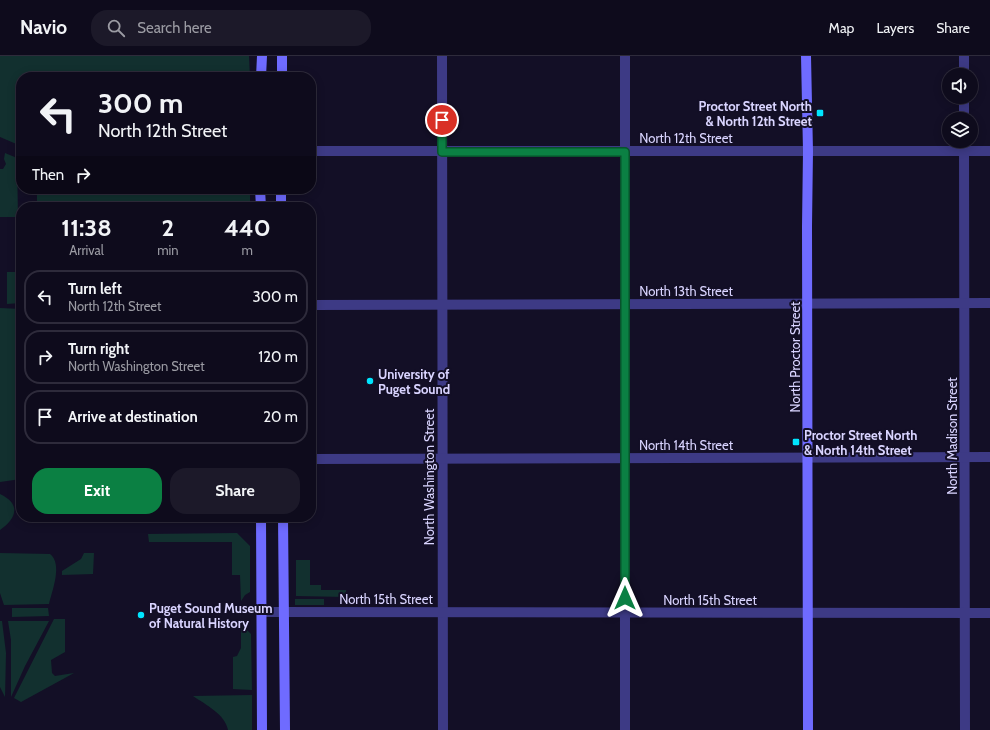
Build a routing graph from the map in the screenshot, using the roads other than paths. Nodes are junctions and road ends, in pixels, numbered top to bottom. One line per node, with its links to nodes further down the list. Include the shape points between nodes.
1 (262, 56): 8 (street)
2 (282, 56): 9 (street)
3 (442, 56): 16 (street, North Washington Street)
4 (625, 56): 17 (street)
5 (806, 56): 14 (street, North Proctor Street)
6 (964, 56): 7 (street)
7 (964, 68)
8 (261, 72)
9 (282, 72)
10 (942, 147): 14 (street, North 12th Street)
11 (964, 148): 18 (street, North Madison Street)
12 (974, 148): 15 (street, North 12th Street)
13 (316, 151): 16 (street, North 12th Street)
14 (808, 151): 17 (street, North 12th Street); 23 (street, North Proctor Street)
15 (990, 151)
16 (442, 152): 17 (street, North 12th Street); 21 (street, North Washington Street)
17 (625, 152): 22 (street)
18 (964, 303): 19 (street, North 13th Street); 23 (street, North 13th Street); 24 (street, North Madison Street)
19 (990, 303)
20 (316, 304): 21 (street, North 13th Street)
21 (442, 304): 22 (street, North 13th Street); 29 (street, North Washington Street)
22 (625, 304): 23 (street, North 13th Street); 26 (street)
23 (808, 304): 27 (street, North Proctor Street)
24 (965, 457): 25 (street, North 14th Street); 27 (street, North 14th Street); 37 (street, North Madison Street)
25 (990, 457)
26 (625, 458): 27 (street, North 14th Street); 29 (street, North 14th Street); 36 (street)
27 (808, 458): 35 (street, North Proctor Street)
28 (316, 459): 29 (street, North 14th Street)
29 (442, 459): 34 (street, North Washington Street)
30 (261, 522): 33 (street)
31 (283, 522): 32 (street)
32 (283, 611): 33 (street, North 15th Street); 34 (street, North 15th Street); 40 (street)
33 (261, 612): 39 (street)
34 (443, 612): 36 (street, North 15th Street); 41 (street, North Washington Street)
35 (807, 612): 36 (street, North 15th Street); 37 (street, North 15th Street); 43 (street, North Proctor Street)
36 (625, 613): 42 (street)
37 (965, 613): 38 (street, North 15th Street); 44 (street, North Madison Street)
38 (990, 613)
39 (262, 730)
40 (285, 730)
41 (443, 730)
42 (625, 730)
43 (808, 730)
44 (965, 730)

